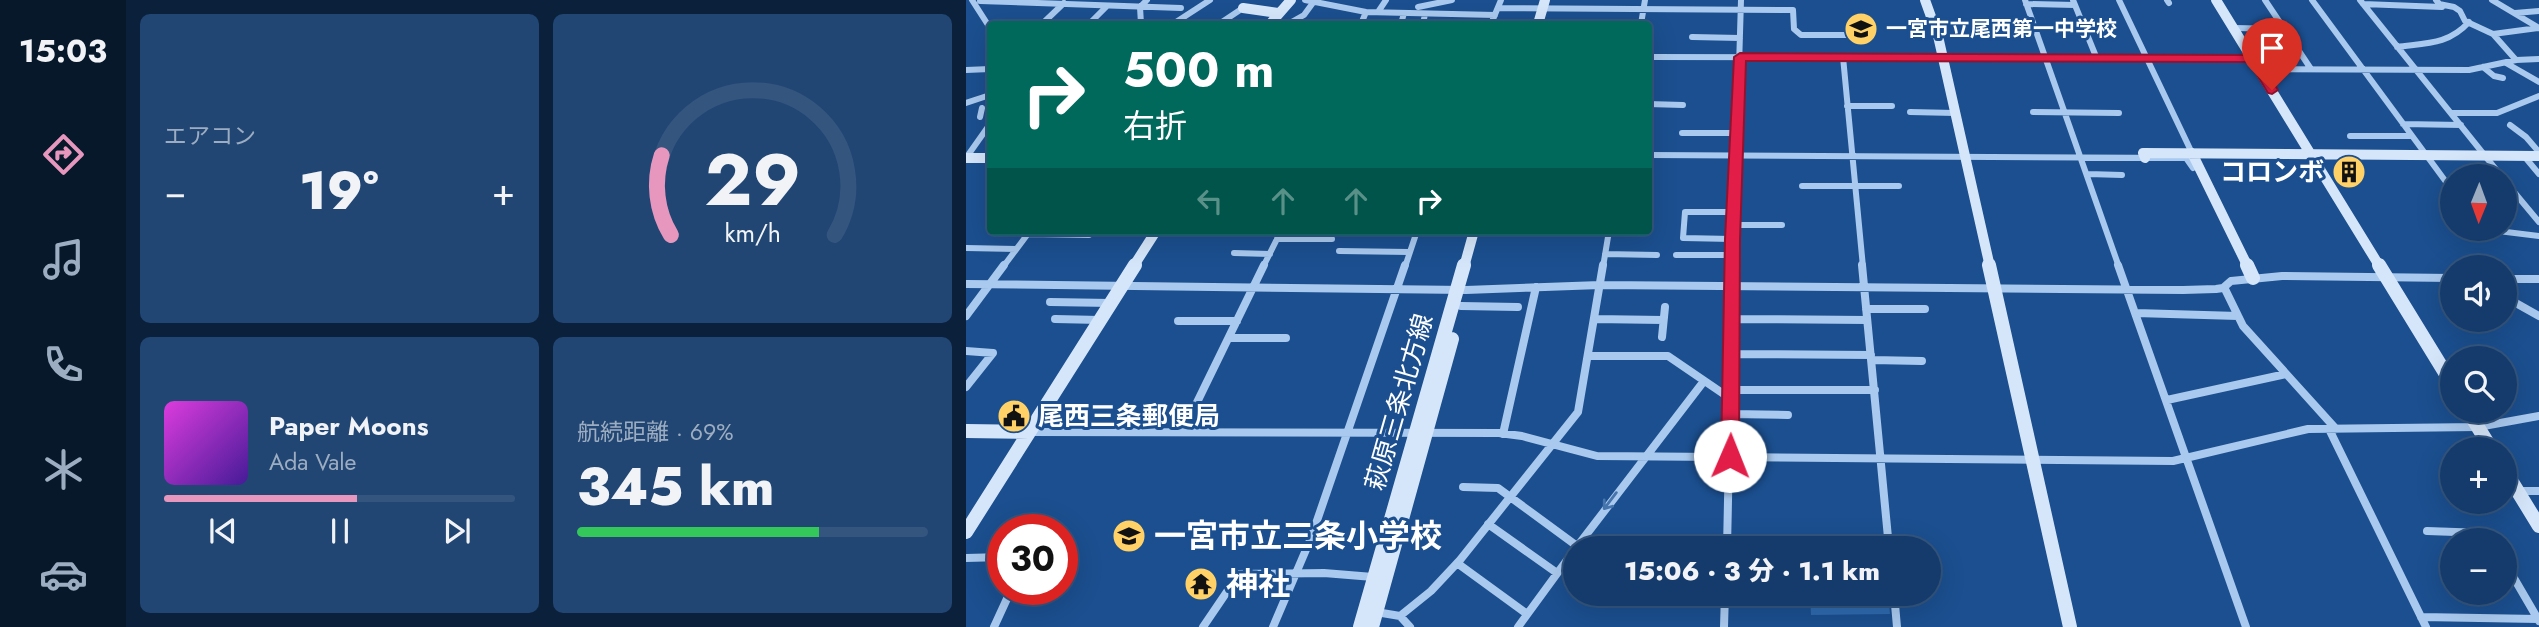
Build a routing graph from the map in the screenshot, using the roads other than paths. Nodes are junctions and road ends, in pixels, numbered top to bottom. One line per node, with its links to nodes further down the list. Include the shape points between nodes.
1 (1147, 0): 29 (street)
2 (1210, 0): 48 (street)
3 (1250, 0): 31 (street)
4 (1291, 0): 41 (street)
5 (1305, 0): 21 (street)
6 (1386, 0): 39 (street)
7 (1420, 0): 35 (street)
8 (1452, 0): 35 (street)
9 (1501, 0): 40 (street)
10 (1617, 0): 32 (street)
11 (1645, 0): 33 (street)
12 (1692, 0): 34 (street)
13 (1741, 0): 36 (street)
14 (1925, 0): 71 (street)
15 (2119, 0): 73 (street)
16 (2216, 0): 60 (street)
17 (2265, 0): 62 (street)
18 (2312, 0): 83 (street)
19 (2493, 0): 43 (street)
20 (977, 1): 22 (street); 58 (street)
21 (1314, 1): 38 (street); 51 (street, via 1304,15)
22 (1065, 2): 28 (street); 45 (street)
23 (2025, 2): 24 (street); 72 (street)
24 (2074, 2): 74 (street)
25 (2361, 2): 26 (street, via 2442,7); 67 (street)
26 (2438, 2): 59 (street, via 2460,10)
27 (1547, 4): 32 (street); 40 (street); 56 (street)
28 (1107, 6): 29 (street); 46 (street)
29 (1140, 7): 30 (street); 47 (street)
30 (1181, 8)
31 (1243, 8): 41 (street); 49 (street)
32 (1615, 9): 33 (street)
33 (1643, 9): 34 (street); 57 (street)
34 (1691, 9): 36 (street)
35 (1417, 10): 42 (street); 44 (street)
36 (1741, 10): 64 (street, via 1793,10 1794,29 1801,35); 66 (street)
37 (2539, 11): 43 (street)
38 (1366, 12): 39 (street); 52 (street)
39 (1378, 12): 42 (street)
40 (1496, 12): 44 (street); 55 (street)
41 (1278, 13): 50 (street)
42 (1404, 13): 53 (street)
43 (2514, 13): 61 (street)
44 (1426, 14): 54 (street)
45 (1045, 21)
46 (1091, 21)
47 (1141, 21)
48 (1178, 21)
49 (1224, 21)
50 (1272, 21)
51 (1292, 21)
52 (1362, 21)
53 (1402, 21)
54 (1424, 21)
55 (1492, 21)
56 (1539, 21)
57 (1641, 21)
58 (987, 22)
59 (2469, 22): 63 (street); 67 (street, via 2457,35 2441,41)
60 (2234, 28): 62 (street); 78 (street)
61 (2539, 28): 63 (street)
62 (2284, 29): 81 (street)
63 (2493, 34): 76 (street)
64 (1847, 35)
65 (1692, 37): 66 (street)
66 (1740, 38): 69 (street)
67 (2397, 47): 84 (street)
68 (1652, 57): 69 (street)
69 (1740, 57): 70 (street); 105 (street)
70 (1843, 57): 71 (street); 92 (street)
71 (1943, 58): 72 (street); 96 (street)
72 (2045, 58): 74 (street); 97 (street)
73 (2146, 58): 74 (street); 78 (street); 108 (street)
74 (2097, 59)
75 (2539, 59): 76 (street)
76 (2516, 60): 77 (street)
77 (2506, 62): 79 (street); 86 (street)
78 (2256, 64): 81 (street); 109 (street)
79 (2483, 67): 84 (street); 85 (street)
80 (987, 69): 82 (street)
81 (2311, 69): 83 (street)
82 (966, 70)
83 (2363, 70): 84 (street); 100 (street)
84 (2416, 70): 99 (street)
85 (2503, 78)
86 (2539, 82)
87 (987, 96): 89 (street)
88 (2539, 96): 99 (street, via 2497,113)
89 (966, 103)
90 (1652, 104): 91 (street)
91 (1683, 105)
92 (1847, 106): 93 (street); 117 (street)
93 (1892, 106)
94 (1910, 112): 96 (street)
95 (2033, 112): 97 (street)
96 (1955, 113): 113 (street)
97 (2066, 113): 98 (street); 118 (street)
98 (2119, 113)
99 (2451, 113): 101 (street)
100 (2403, 124): 101 (street); 107 (street)
101 (2461, 125): 115 (street)
102 (2510, 125): 110 (street)
103 (987, 130): 119 (street)
104 (1682, 133): 105 (street)
105 (1737, 133): 112 (street)
106 (2350, 136): 107 (street)
107 (2412, 136): 114 (street)
108 (2192, 153): 109 (street); 121 (street, via 2143,153); 158 (street)
109 (2311, 154): 114 (street); 159 (street)
110 (2539, 154): 116 (street)
111 (1652, 155): 112 (street)
112 (1736, 156): 117 (street); 132 (street)
113 (1963, 156): 117 (street); 118 (street); 172 (street)
114 (2427, 156): 115 (street); 125 (street)
115 (2485, 156): 116 (street); 122 (street)
116 (2524, 156): 126 (street)
117 (1852, 157): 130 (street)
118 (2082, 157): 121 (street); 124 (street)
119 (966, 158): 120 (street)
120 (987, 158)
121 (2145, 158): 123 (street, via 2186,159)
122 (2492, 164)
123 (2193, 168)
124 (2088, 174): 127 (street); 173 (street)
125 (2440, 174)
126 (2539, 174)
127 (2122, 175)
128 (1802, 186): 130 (street)
129 (1899, 186): 130 (street)
130 (1855, 187): 171 (street)
131 (2517, 195): 133 (street)
132 (1733, 212): 134 (street); 147 (street, via 1685,212 1683,238)
133 (2539, 222)
134 (1733, 225): 135 (street); 147 (street)
135 (1782, 225)
136 (2517, 233): 144 (street)
137 (1027, 235): 149 (street)
138 (1153, 235): 165 (street)
139 (1279, 235): 145 (street)
140 (1415, 235): 151 (street)
141 (1473, 235): 175 (street, 萩原三条北方線)
142 (1481, 235): 175 (street, 萩原三条北方線)
143 (1608, 235): 154 (street)
144 (2539, 236)
145 (1277, 239): 146 (street); 153 (street)
146 (1332, 239)
147 (1732, 239): 157 (street)
148 (966, 248): 149 (street)
149 (1016, 249): 164 (street)
150 (1339, 251): 151 (street)
151 (1409, 252): 174 (street)
152 (1234, 253): 153 (street)
153 (1270, 254): 168 (street)
154 (1605, 254): 155 (street); 166 (street)
155 (1657, 255)
156 (1676, 255): 157 (street)
157 (1732, 255): 170 (street)
158 (2253, 278): 159 (street); 167 (street)
159 (2388, 278): 160 (street); 204 (street)
160 (2440, 278)
161 (2517, 279): 162 (street)
162 (2539, 279)
163 (966, 284): 164 (street)
164 (989, 285): 165 (street); 185 (street)
165 (1122, 285): 168 (street); 177 (street)
166 (1600, 285): 169 (street); 170 (street); 189 (street)
167 (2224, 286): 173 (street); 186 (street)
168 (1253, 287): 174 (street); 195 (street)
169 (1536, 287): 175 (street); 222 (street)
170 (1732, 287): 171 (street); 190 (street)
171 (1864, 287): 172 (street); 182 (street)
172 (1994, 287): 173 (street); 228 (street)
173 (2128, 288): 184 (street)
174 (1396, 289): 175 (street); 220 (street)
175 (1462, 289): 179 (street, 萩原三条北方線); 221 (street, 萩原三条北方線)
176 (1050, 302): 177 (street)
177 (1111, 303): 191 (street)
178 (2517, 304): 187 (street)
179 (1461, 306): 180 (street); 221 (street, 萩原三条北方線)
180 (1518, 307)
181 (1665, 307): 192 (street)
182 (1866, 309): 183 (street); 193 (street)
183 (1925, 309)
184 (2136, 313): 186 (street); 210 (street)
185 (966, 316)
186 (2238, 316): 205 (street)
187 (2539, 316)
188 (1055, 319): 191 (street)
189 (1594, 319): 192 (street); 201 (street)
190 (1732, 319): 193 (street); 200 (street)
191 (1101, 320): 219 (street)
192 (1663, 320): 196 (street)
193 (1867, 320): 202 (street)
194 (1178, 321): 195 (street)
195 (1237, 321): 197 (street)
196 (1662, 337)
197 (1229, 338): 198 (street); 217 (street)
198 (1286, 338)
199 (966, 351): 207 (street, via 993,353)
200 (1732, 354): 202 (street); 209 (street)
201 (1588, 356): 206 (street, via 1668,356); 224 (street, via 1578,412)
202 (1871, 358): 203 (street); 208 (street)
203 (1922, 361)
204 (2440, 364)
205 (2286, 374): 210 (street); 216 (street)
206 (1704, 380): 209 (street); 225 (street)
207 (966, 387)
208 (1875, 390): 209 (street); 227 (street)
209 (1731, 394): 211 (street)
210 (2167, 400): 229 (street)
211 (1731, 414): 212 (street); 226 (street)
212 (1788, 415)
213 (2539, 416): 215 (street)
214 (2476, 423): 215 (street)
215 (2478, 427): 216 (street); 223 (street)
216 (2332, 429): 229 (street, via 2308,429); 257 (street)
217 (1183, 431): 219 (street); 220 (street)
218 (966, 432): 219 (street)
219 (1030, 432): 238 (street)
220 (1347, 432): 221 (street); 247 (street)
221 (1421, 433): 222 (street); 249 (street, 萩原三条北方線); 254 (street, 萩原三条北方線)
222 (1503, 434): 224 (street)
223 (2484, 437)
224 (1552, 444): 225 (street, via 1597,456); 233 (street)
225 (1645, 456): 226 (street); 239 (street, one-way to 239)
226 (1730, 456): 227 (street); 240 (street)
227 (1881, 457): 228 (street); 241 (street)
228 (2033, 458): 229 (street); 268 (street)
229 (2188, 458): 269 (street)
230 (1463, 487): 233 (street, via 1498,488)
231 (2518, 491): 232 (street); 235 (street)
232 (2539, 491)
233 (1509, 498): 234 (street); 242 (street)
234 (1488, 524): 245 (street); 248 (street)
235 (2539, 526)
236 (2427, 531): 237 (street)
237 (2440, 531)
238 (966, 532)
239 (1585, 536)
240 (1727, 536)
241 (1888, 536)
242 (1563, 538)
243 (987, 557): 244 (street)
244 (966, 558)
245 (1457, 563): 255 (street); 256 (street, via 1431,591)
246 (1563, 565): 248 (street)
247 (1297, 572): 249 (street); 261 (street, via 1239,574); 262 (street)
248 (1557, 573): 255 (street)
249 (1374, 577): 259 (street, 萩原三条北方線)
250 (2517, 584): 258 (street)
251 (1004, 605): 260 (street)
252 (1725, 606): 266 (street)
253 (1895, 606): 267 (street)
254 (1376, 612): 256 (street); 263 (street, 萩原三条北方線)
255 (1527, 614): 265 (street)
256 (1396, 617): 259 (street); 264 (street)
257 (2421, 617): 258 (street); 270 (street)
258 (2538, 620)
259 (1356, 623)
260 (994, 627)
261 (1203, 627)
262 (1273, 627)
263 (1372, 627)
264 (1410, 627)
265 (1518, 627)
266 (1724, 627)
267 (1897, 627)
268 (2070, 627)
269 (2246, 627)
270 (2426, 627)

